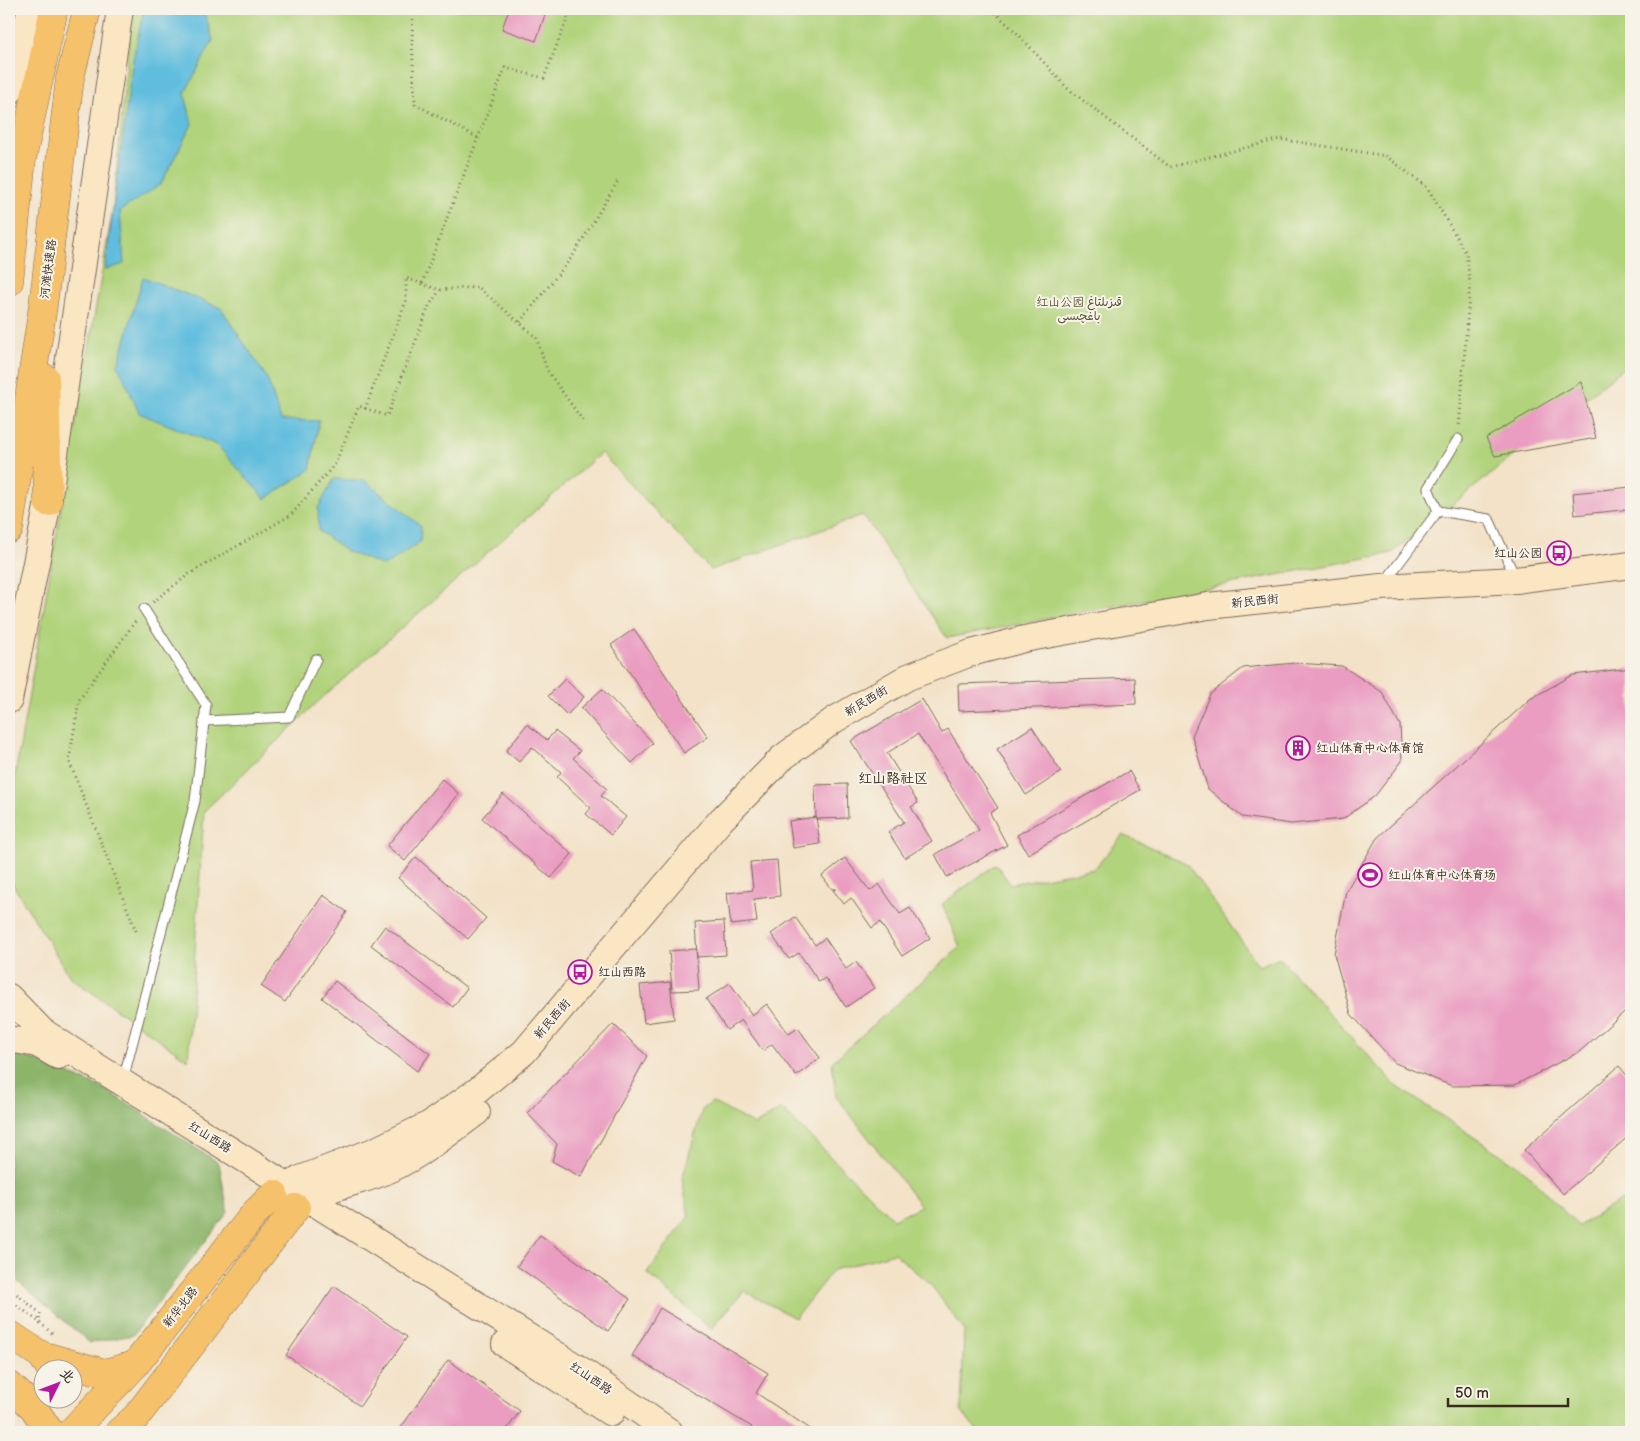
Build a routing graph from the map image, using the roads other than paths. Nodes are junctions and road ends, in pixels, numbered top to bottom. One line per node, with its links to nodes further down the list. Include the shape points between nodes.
1 (18, 9): 6 (main road)
2 (31, 9): 7 (main road)
3 (54, 9): 8 (main road)
4 (87, 9): 11 (main road, 河滩快速路, via 70,78)
5 (120, 9): 13 (main road)
6 (9, 70)
7 (9, 92)
8 (22, 159): 9 (main road); 10 (main road)
9 (9, 204)
10 (9, 282)
11 (43, 306): 13 (main road); 15 (main road, 河滩快速路)
12 (1458, 439): 14 (lane, via 1428,488)
13 (48, 502): 22 (main road)
14 (1438, 511): 17 (lane, via 1489,519); 19 (lane)
15 (9, 529)
16 (1631, 566): 17 (main road, 新民西街)
17 (1516, 580): 19 (main road, 新民西街)
18 (1631, 580): 27 (main road, 新民西街, via 1521,593 1374,600 1172,628 1013,656 950,674 846,730 782,781 711,856 524,1072 480,1110 390,1170)
19 (1381, 587): 27 (main road, 新民西街, via 1208,606 1024,640 971,652 908,677 834,720 782,758 720,821 524,1052 478,1091 430,1124 374,1150)
20 (144, 610): 23 (lane, via 206,705)
21 (316, 659): 23 (lane, via 289,717)
22 (9, 700)
23 (204, 721): 26 (lane, via 195,801)
24 (9, 997): 26 (main road, 红山西路, via 42,1030)
25 (9, 1039): 27 (main road, 红山西路, via 45,1048)
26 (122, 1082): 27 (main road, 红山西路)
27 (291, 1196): 30 (main road, 新华北路, via 254,1213); 33 (main road); 38 (main road, 红山西路); 39 (main road, 红山西路, via 578,1368)
28 (9, 1334): 29 (main road)
29 (47, 1358)
30 (134, 1365): 31 (main road, via 104,1373); 34 (main road, 新华北路)
31 (82, 1369)
32 (9, 1385): 35 (main road, via 33,1407)
33 (153, 1394): 36 (main road, via 136,1417); 37 (main road)
34 (79, 1420)
35 (50, 1432)
36 (119, 1432)
37 (150, 1432)
38 (641, 1432)
39 (670, 1432)

